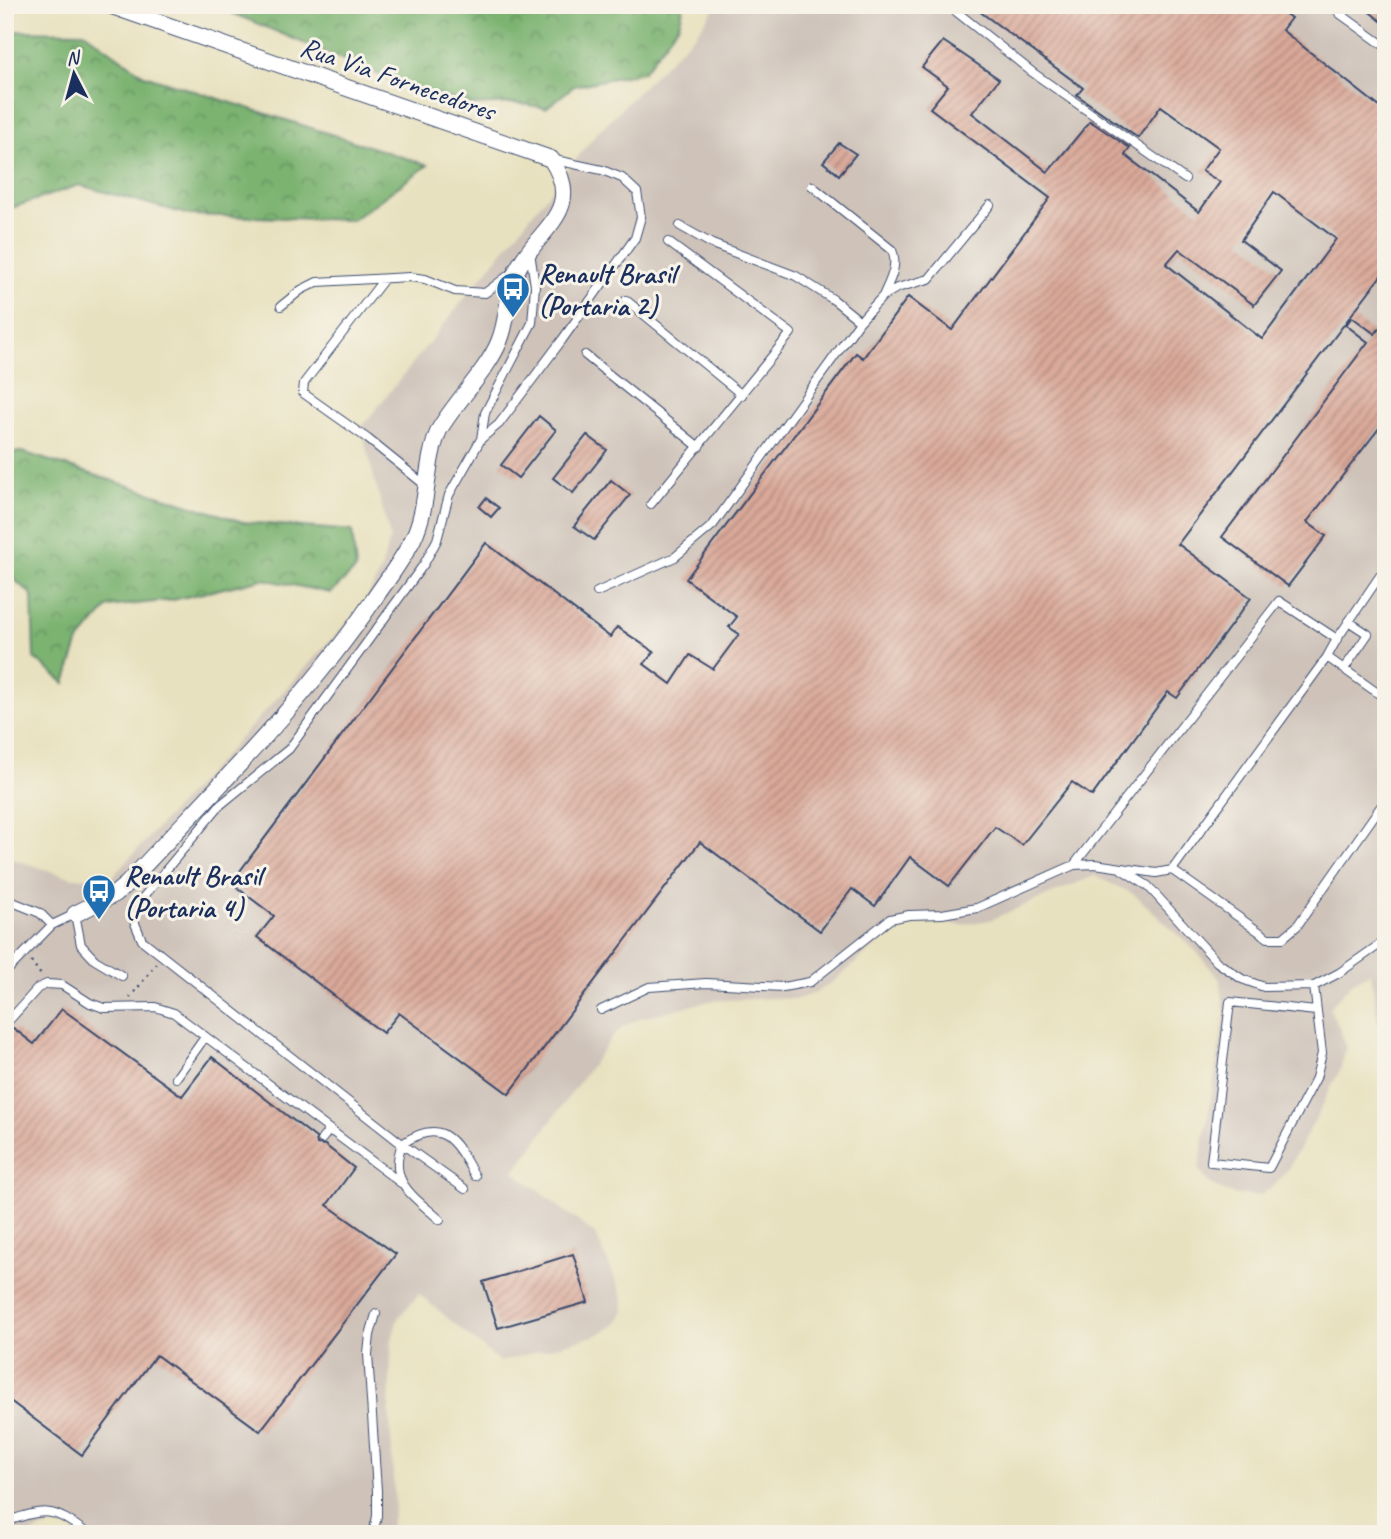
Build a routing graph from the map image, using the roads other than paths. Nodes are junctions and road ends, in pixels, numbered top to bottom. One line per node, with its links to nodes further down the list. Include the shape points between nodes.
1 (109, 5): 5 (street, Rua Via Fornecedores)
2 (948, 5): 6 (lane, via 1032,72)
3 (1339, 13): 4 (lane)
4 (1386, 47)
5 (551, 159): 11 (street, via 564,185 563,201); 20 (lane, via 622,178 637,192 641,217 635,237 562,340 499,424)
6 (1185, 179)
7 (811, 186): 14 (lane, via 892,250 894,267)
8 (990, 205): 14 (lane, via 929,279)
9 (680, 226): 17 (lane, via 712,244 796,276)
10 (668, 242): 19 (lane, via 792,333)
11 (530, 252): 12 (street); 20 (lane, via 535,286 531,323 485,413)
12 (518, 267): 13 (lane, via 485,293 455,291 425,279); 22 (street, via 499,342 433,444)
13 (384, 279): 16 (lane, via 317,282); 22 (lane, via 304,383 303,393)
14 (883, 296): 17 (lane)
15 (626, 300): 19 (lane)
16 (281, 306)
17 (860, 321): 25 (lane, via 712,525 675,557)
18 (585, 355): 21 (lane)
19 (742, 395): 21 (lane)
20 (481, 439): 49 (lane, via 449,495 437,540 424,564 289,749 219,806 141,900 134,921 142,940)
21 (699, 447): 23 (lane)
22 (428, 487): 36 (street, via 413,539 315,679 127,884)
23 (651, 504)
24 (1386, 568): 26 (lane)
25 (597, 592)
26 (1348, 621): 27 (lane); 29 (lane, via 1368,634)
27 (1337, 639): 28 (lane); 32 (lane, via 1279,601)
28 (1326, 657): 29 (lane); 34 (lane)
29 (1344, 669): 30 (lane)
30 (1386, 699)
31 (1386, 799): 34 (lane, via 1297,926 1283,938 1268,937)
32 (1074, 865): 33 (lane); 42 (lane, via 977,908 890,919 810,982 783,987 706,983 649,988)
33 (1115, 866): 34 (lane, via 1156,873); 41 (lane, via 1148,886 1217,962 1242,979 1264,987)
34 (1172, 870)
35 (5, 899): 37 (lane, via 40,913)
36 (75, 914): 37 (lane); 40 (lane, via 81,945 95,960)
37 (52, 925): 39 (lane)
38 (1386, 940): 41 (lane)
39 (5, 973)
40 (122, 976)
41 (1314, 986): 43 (lane)
42 (601, 1010)
43 (1316, 1010): 43 (lane, via 1230,1002 1211,1162 1269,1168 1316,1078 1322,1053)
44 (5, 1025): 45 (lane, via 47,984 62,985 104,1008 155,1007 174,1013)
45 (205, 1037): 46 (lane); 47 (lane)
46 (176, 1078)
47 (329, 1130): 48 (lane); 51 (lane)
48 (322, 1139)
49 (402, 1144): 50 (lane, via 432,1130 449,1136); 51 (lane, via 397,1167); 52 (lane)
50 (475, 1175)
51 (401, 1183): 53 (lane)
52 (465, 1189)
53 (440, 1220)
54 (376, 1314): 57 (lane, via 368,1354 377,1491)
55 (5, 1522): 56 (lane, via 51,1511)
56 (88, 1534)
57 (373, 1534)

